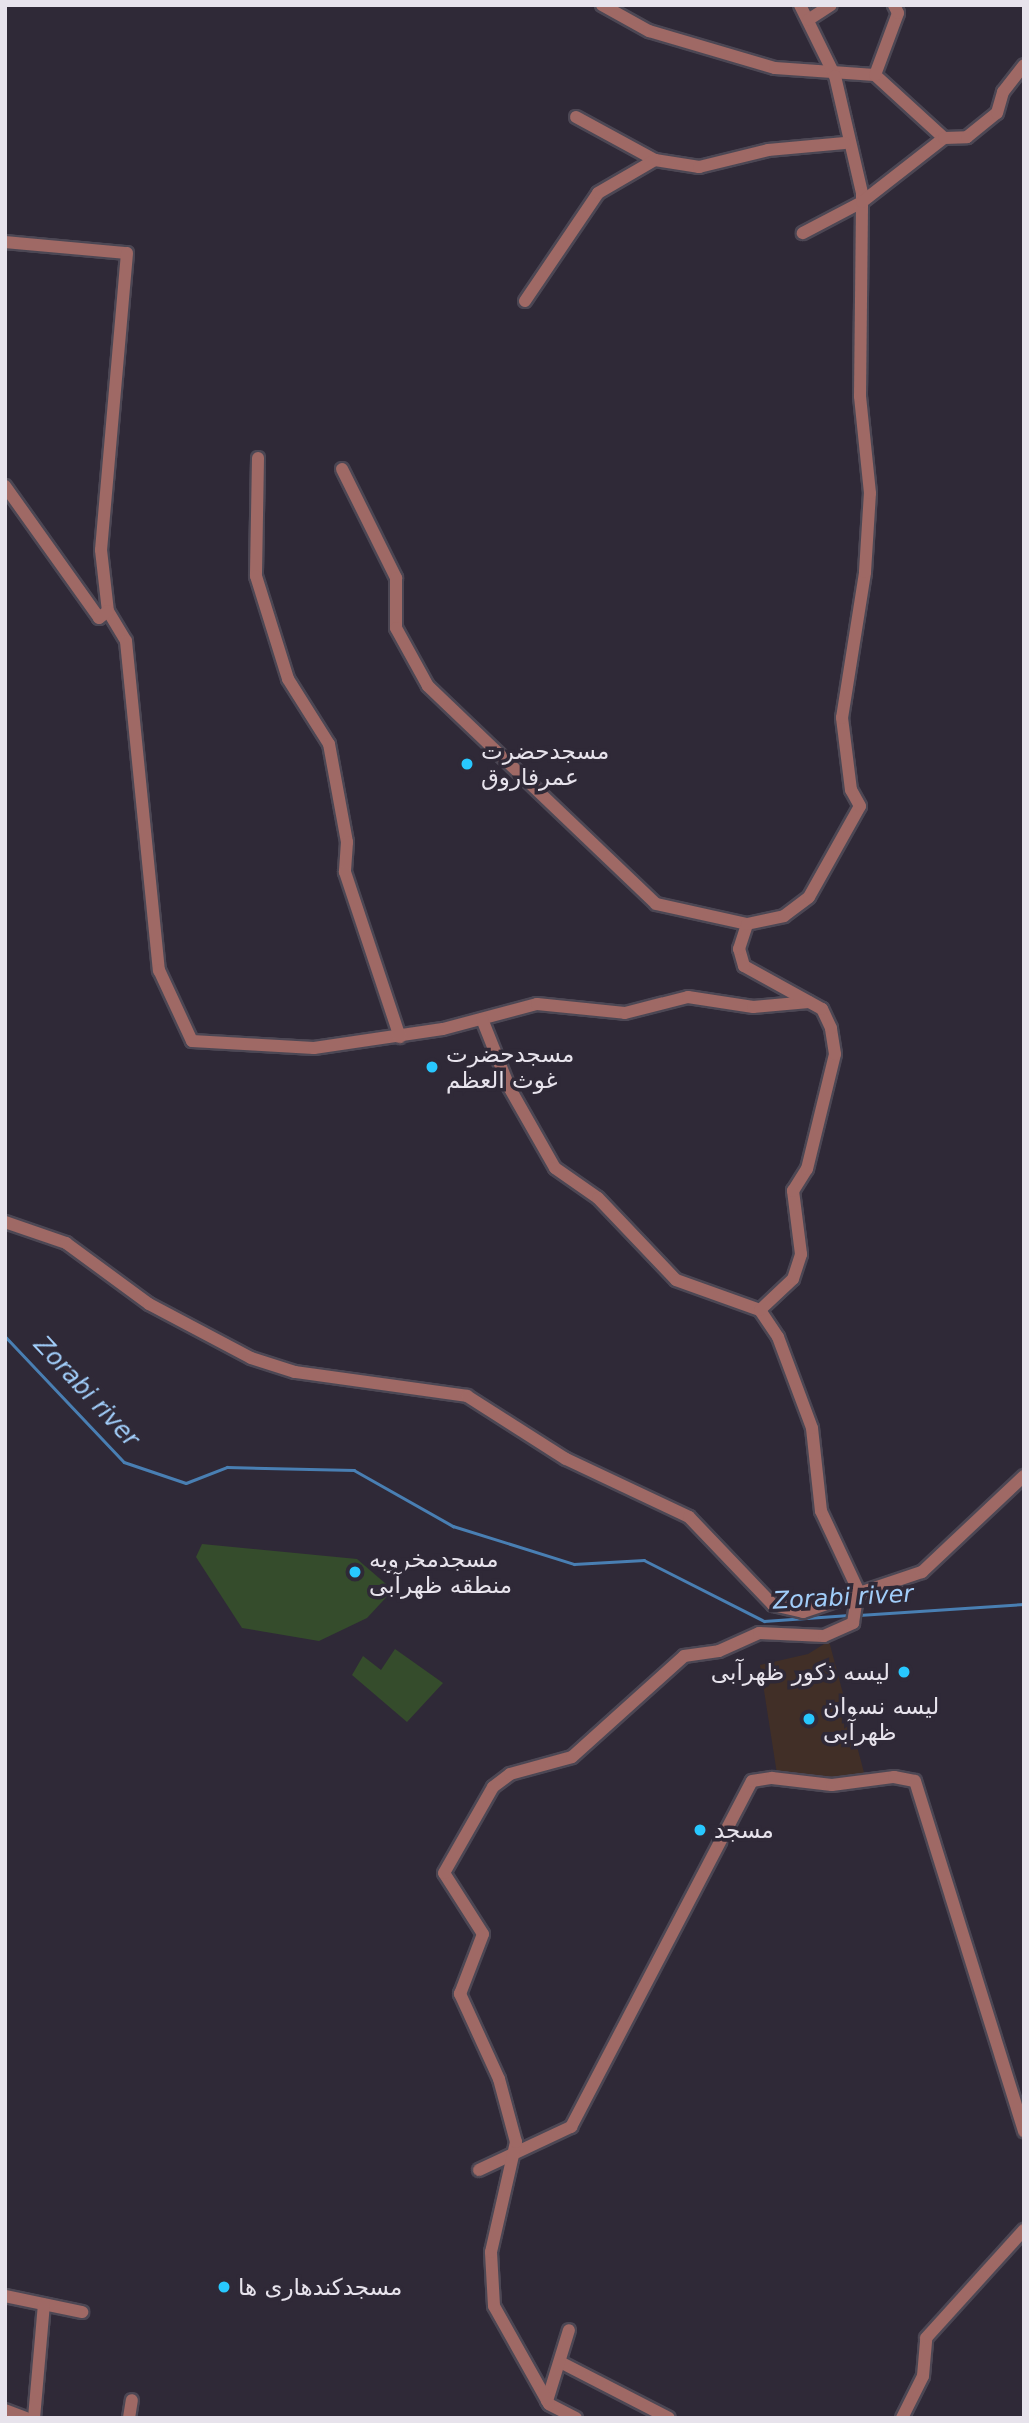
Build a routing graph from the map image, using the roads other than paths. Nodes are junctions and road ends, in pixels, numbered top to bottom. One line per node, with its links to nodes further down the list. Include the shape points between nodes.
1 (602, 5): 8 (street, via 677,40 775,68)
2 (800, 5): 5 (street)
3 (831, 5): 5 (street)
4 (894, 5): 7 (street, via 898,13)
5 (808, 20): 8 (street)
6 (1024, 65): 10 (street, via 1003,92 997,113 967,137)
7 (875, 75): 8 (street); 10 (street)
8 (835, 76): 11 (street)
9 (576, 117): 12 (street)
10 (944, 138): 13 (street)
11 (845, 143): 12 (street, via 768,150 699,167); 13 (street)
12 (655, 160): 16 (street, via 598,193)
13 (862, 202): 14 (street); 21 (street, via 860,396 870,493 865,572 842,718 851,790 860,806 809,897 784,916)
14 (803, 233)
15 (5, 242): 20 (street, via 127,253 101,551)
16 (525, 301)
17 (258, 458): 24 (street, via 256,576 288,679 328,744 347,842 345,872)
18 (342, 469): 21 (street, via 396,578 396,628 428,686 656,904)
19 (5, 486): 20 (street, via 99,618)
20 (108, 611): 24 (street, via 126,641 159,970 192,1041 314,1048)
21 (747, 924): 22 (street, via 739,949 744,966)
22 (810, 1002): 23 (street, via 753,1007 688,998 625,1013 537,1003); 26 (street, via 822,1009 835,1054 807,1169 793,1191 801,1254 793,1279)
23 (482, 1019): 24 (street); 26 (street, via 509,1087 555,1168 598,1198 676,1280)
24 (400, 1037)
25 (5, 1222): 28 (street, via 66,1243 149,1304 251,1358 295,1372 467,1396 566,1458 689,1517 773,1605 803,1612)
26 (760, 1310): 28 (street, via 796,1379 812,1428 821,1511)
27 (1024, 1476): 28 (street, via 922,1572)
28 (858, 1590): 30 (street, via 853,1623 824,1636 759,1633 719,1651 684,1656 572,1757 510,1774 493,1787 444,1873 483,1934 460,1994 499,2079)
29 (1024, 2132): 30 (street, via 915,1781 894,1777 832,1785 783,1777 752,1781 571,2127)
30 (514, 2157): 31 (street); 39 (street, via 491,2252 494,2306)
31 (479, 2170)
32 (1024, 2230): 46 (street, via 926,2338 923,2376)
33 (5, 2296): 34 (street)
34 (44, 2304): 35 (street); 42 (street)
35 (82, 2312)
36 (569, 2330): 37 (street)
37 (562, 2363): 39 (street); 45 (street)
38 (132, 2400): 43 (street)
39 (547, 2401): 44 (street)
40 (5, 2410): 41 (street)
41 (26, 2418)
42 (34, 2418)
43 (129, 2418)
44 (576, 2418)
45 (669, 2418)
46 (902, 2418)

